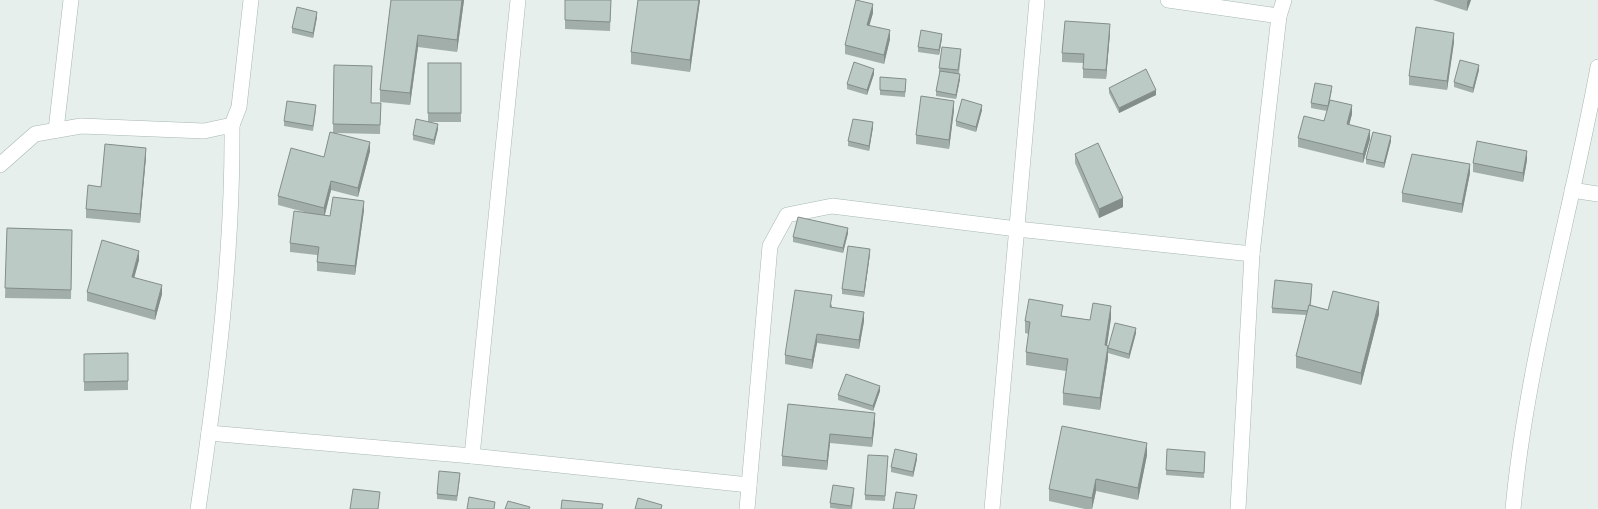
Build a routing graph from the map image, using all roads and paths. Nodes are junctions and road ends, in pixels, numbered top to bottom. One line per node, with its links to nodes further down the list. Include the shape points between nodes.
1 (71, 0): 10 (street)
2 (251, 0): 9 (street, via 239,107)
3 (518, 0): 17 (street)
4 (1037, 0): 14 (street)
5 (1168, 0): 7 (street)
6 (1284, 0): 7 (street)
7 (1280, 16): 15 (street)
8 (1598, 67): 12 (street)
9 (232, 124): 10 (street, via 204,131 81,126); 16 (street, via 232,192)
10 (56, 130): 11 (street, via 35,134)
11 (0, 166)
12 (1572, 190): 13 (street); 23 (street, via 1536,351)
13 (1598, 194)
14 (1017, 229): 15 (street); 18 (street, via 832,206 787,215 770,246); 21 (street)
15 (1252, 254): 22 (street)
16 (209, 433): 17 (street); 19 (street)
17 (472, 456): 18 (street)
18 (749, 485): 20 (street)
19 (198, 509)
20 (747, 509)
21 (992, 509)
22 (1238, 509)
23 (1513, 509)

